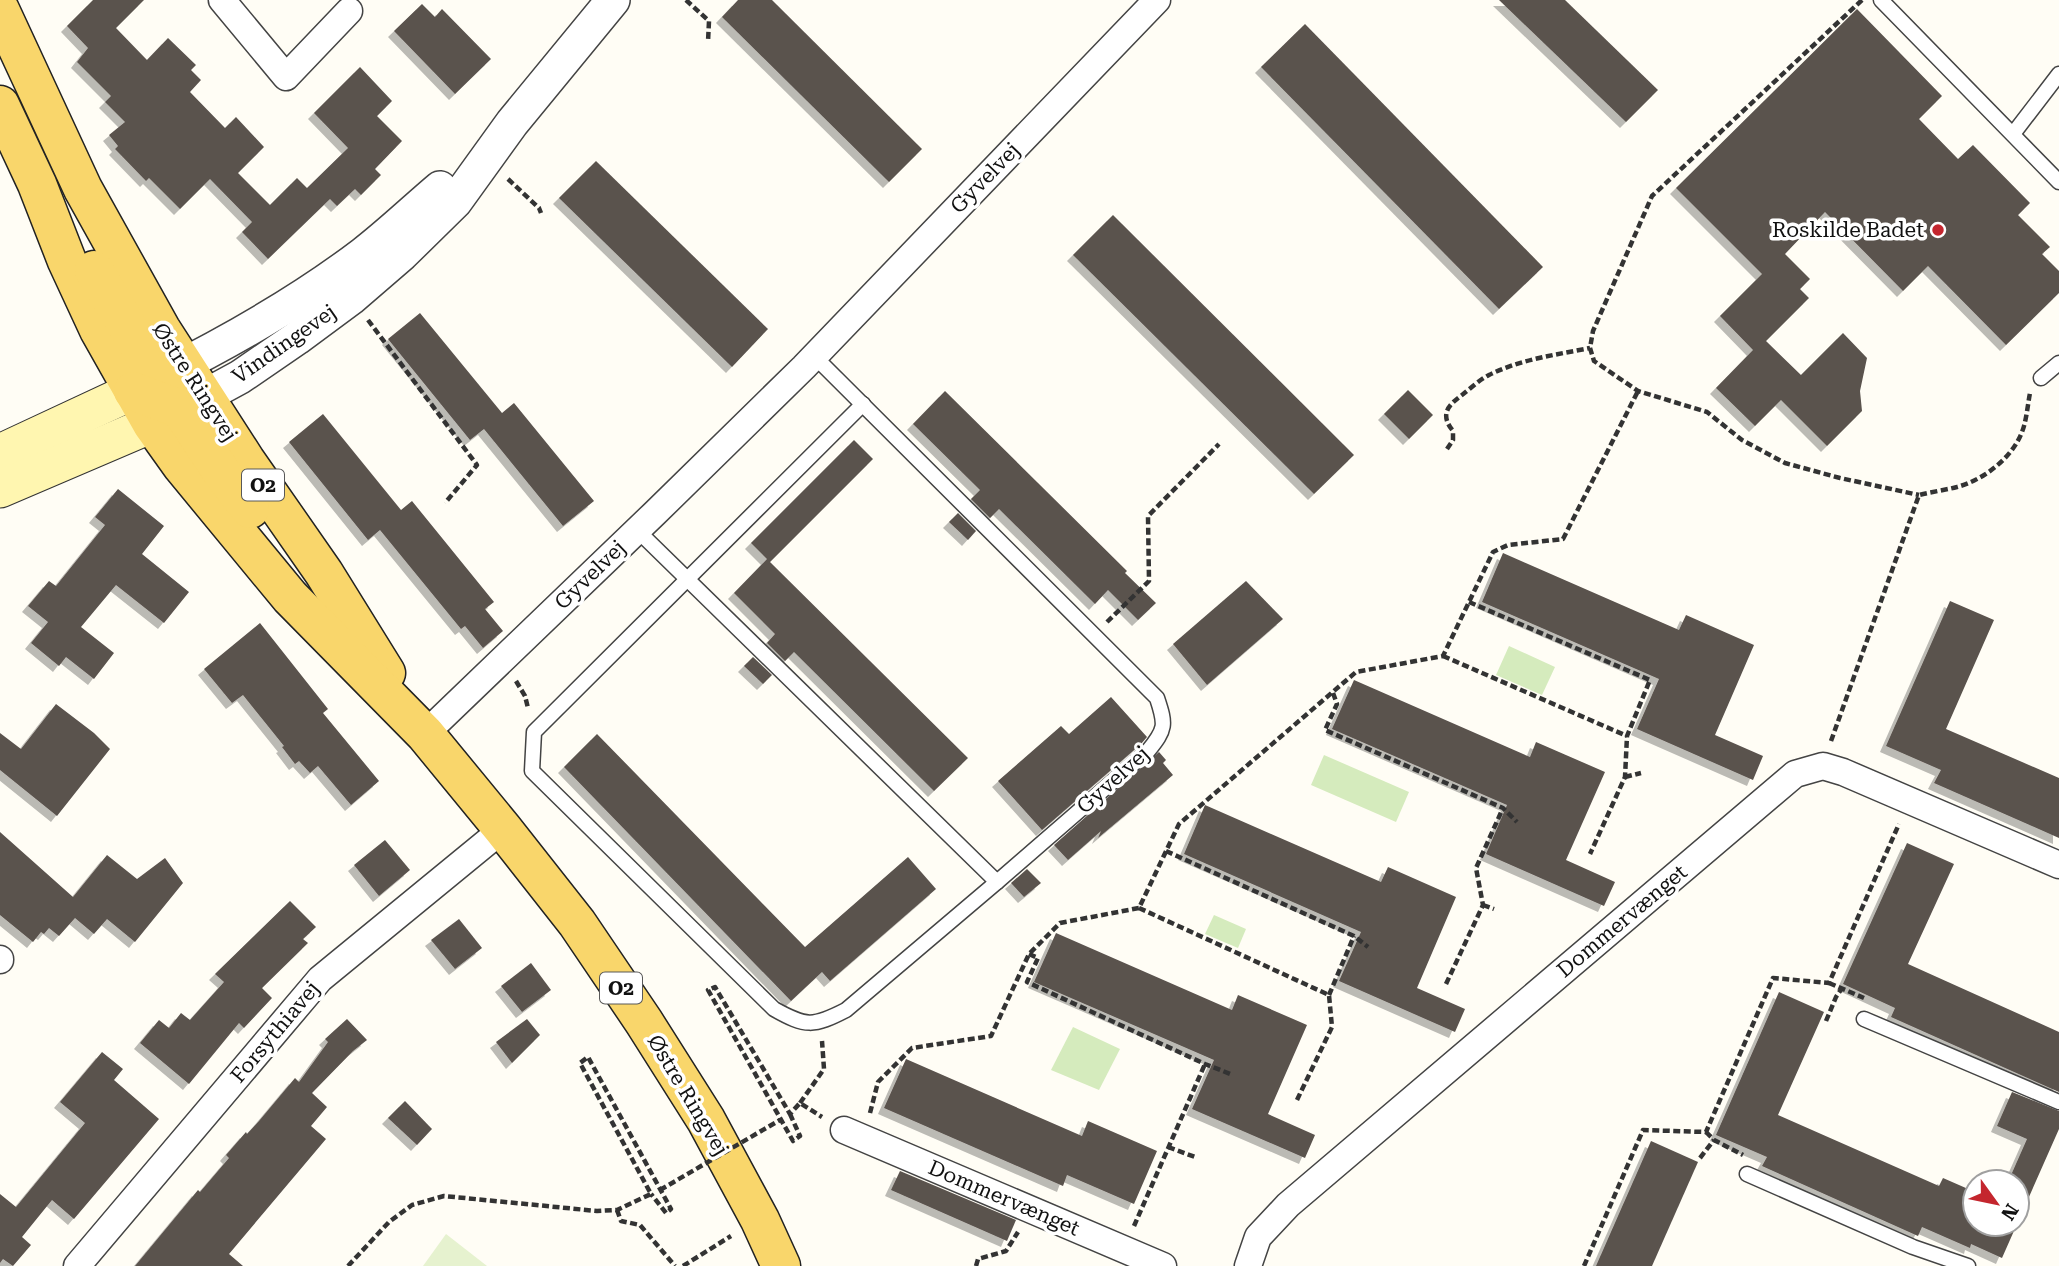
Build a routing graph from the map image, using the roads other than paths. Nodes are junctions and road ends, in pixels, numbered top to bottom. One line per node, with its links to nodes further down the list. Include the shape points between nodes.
1 (222, 0): 5 (street, via 286,77)
2 (613, 0): 9 (street, Vindingevej)
3 (1157, 0): 12 (street, Gyvelvej)
4 (1881, 0): 10 (lane)
5 (354, 5)
6 (0, 10): 14 (main road, Østre Ringvej / O2, via 83,189 161,330)
7 (2059, 74): 10 (lane)
8 (0, 105): 14 (main road, Østre Ringvej / O2, via 99,330)
9 (512, 123): 14 (street, Vindingevej, via 363,254 257,325); 17 (street, Vindingevej, via 455,202 351,298 240,377)
10 (2013, 134): 11 (lane)
11 (2059, 182)
12 (814, 356): 16 (lane, Gyvelvej); 20 (street, Gyvelvej)
13 (2059, 363): 15 (lane)
14 (158, 378): 17 (main road, Østre Ringvej / O2); 17 (main road, Østre Ringvej / O2); 18 (main road, Vindingevej)
15 (2041, 378)
16 (863, 404): 21 (lane); 25 (lane, Gyvelvej, via 1157,698 1163,717 1162,734 1149,751)
17 (179, 410): 19 (main road, Vindingevej); 22 (main road, Østre Ringvej / O2, via 324,573); 22 (main road, Østre Ringvej / O2, via 182,466 290,597)
18 (0, 453)
19 (0, 489)
20 (638, 530): 21 (lane); 22 (street, Gyvelvej)
21 (687, 578): 25 (lane); 25 (lane, via 534,732 532,771 774,1009 795,1021 821,1023 846,1010)
22 (425, 734): 23 (main road, Østre Ringvej / O2)
23 (503, 828): 30 (street, Forsythiavej, via 320,979); 31 (main road, Østre Ringvej / O2, via 577,923 644,1022 706,1120)
24 (2059, 865): 33 (street, Dommervænget, via 1843,772 1823,766 1795,774 1288,1205 1258,1237)
25 (997, 882)
26 (1864, 1019): 27 (lane)
27 (2059, 1102)
28 (854, 1134): 32 (street, Dommervænget)
29 (1746, 1174): 34 (lane, via 1913,1247)
30 (77, 1266)
31 (781, 1266)
32 (1164, 1266)
33 (1248, 1266)
34 (1968, 1266)

